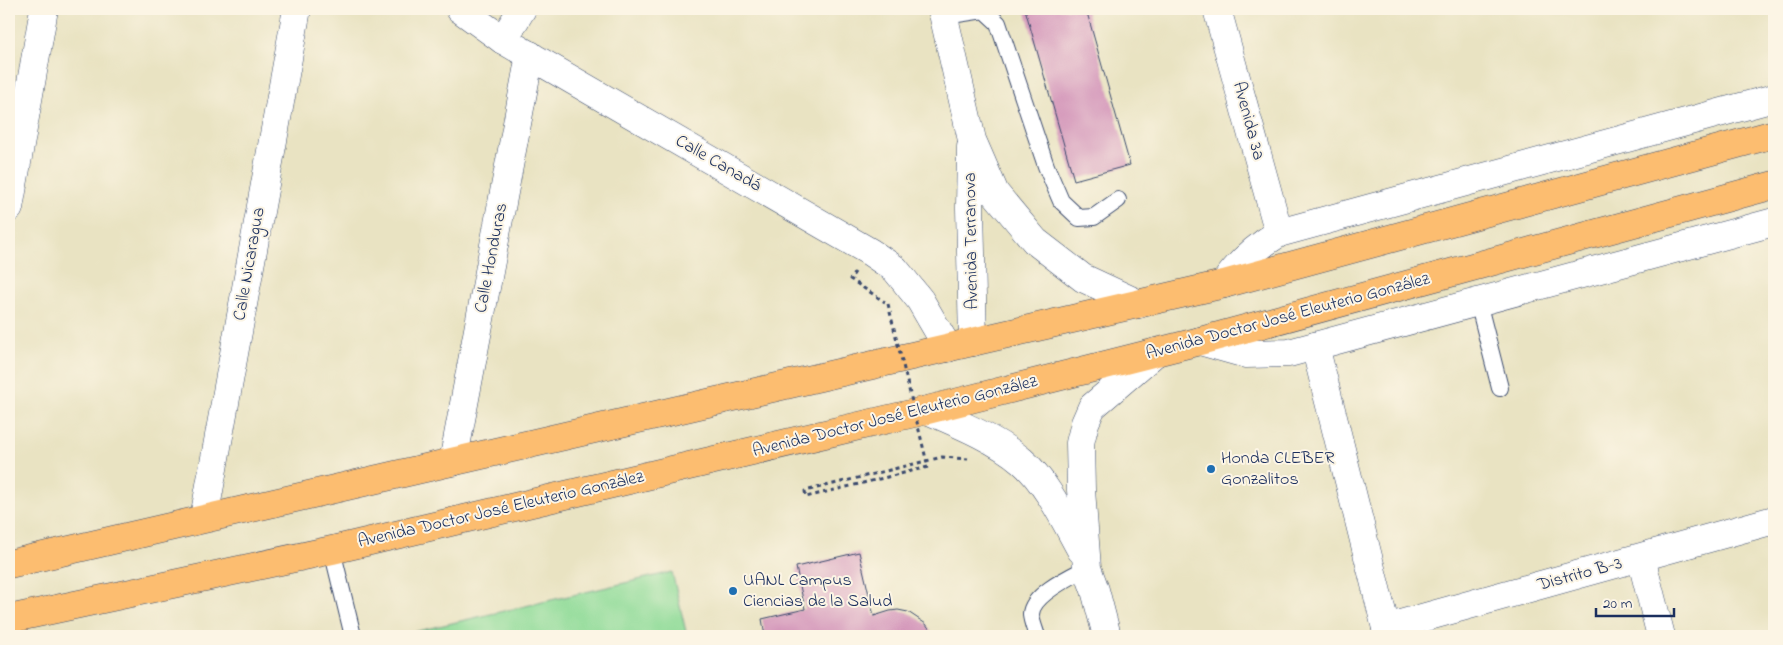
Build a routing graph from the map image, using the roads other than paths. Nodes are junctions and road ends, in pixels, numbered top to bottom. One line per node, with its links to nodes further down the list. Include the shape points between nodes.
1 (44, 9): 12 (street)
2 (297, 9): 28 (street, Calle Nicaragua)
3 (460, 9): 7 (street, Calle Canadá)
4 (522, 9): 7 (street)
5 (1217, 9): 17 (street, Avenida 3a)
6 (943, 12): 11 (street, Avenida Terranova); 14 (lane, via 984,10 998,23 1061,201 1079,218 1094,217)
7 (503, 40): 8 (street, Calle Canadá)
8 (530, 54): 22 (street, Calle Canadá, via 895,269); 27 (street, Calle Honduras)
9 (1774, 98): 17 (street)
10 (1774, 134): 18 (highway)
11 (972, 140): 20 (street, Avenida Terranova, via 995,193 1035,240 1083,278); 22 (street, Avenida Terranova)
12 (12, 166): 15 (street)
13 (1774, 185): 21 (highway, Avenida Doctor José Eleuterio González)
14 (1118, 200)
15 (9, 208)
16 (1774, 222): 19 (street)
17 (1279, 233): 18 (street, via 1247,256)
18 (1224, 284): 20 (highway)
19 (1478, 302): 23 (street); 25 (lane)
20 (1139, 304): 22 (highway)
21 (1200, 341): 23 (street, via 1246,354 1289,353); 24 (highway, Avenida Doctor José Eleuterio González)
22 (960, 345): 27 (highway)
23 (1314, 346): 35 (street)
24 (1156, 352): 26 (highway, Avenida Doctor José Eleuterio González); 33 (street, via 1092,407 1085,423 1079,460)
25 (1500, 388)
26 (927, 410): 30 (highway, Avenida Doctor José Eleuterio González); 33 (street, via 980,435 1023,461 1056,504)
27 (453, 462): 28 (highway)
28 (204, 518): 32 (highway)
29 (1774, 520): 31 (street, Distrito B-3)
30 (332, 550): 34 (highway, Avenida Doctor José Eleuterio González); 36 (lane)
31 (1641, 558): 35 (street, Distrito B-3); 39 (street)
32 (9, 564)
33 (1087, 564): 37 (lane, via 1038,599 1031,613); 38 (street)
34 (9, 619)
35 (1387, 632)
36 (353, 636)
37 (1037, 636)
38 (1107, 636)
39 (1661, 636)

